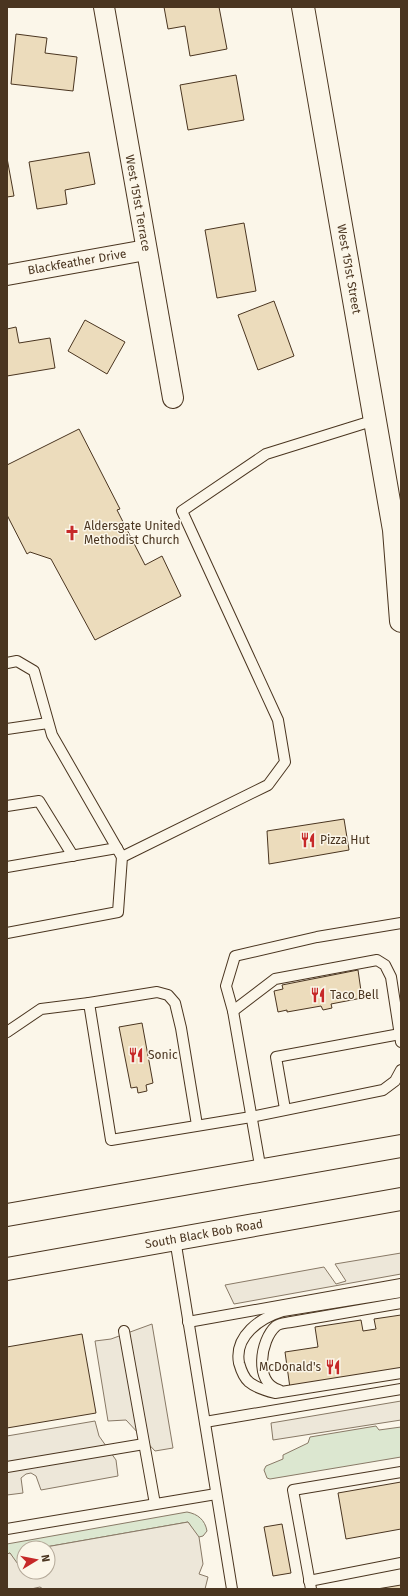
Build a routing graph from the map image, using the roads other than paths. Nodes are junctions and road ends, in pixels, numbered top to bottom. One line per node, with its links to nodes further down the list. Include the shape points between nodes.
1 (104, 7): 3 (street, West 151st Terrace)
2 (304, 7): 6 (main road, West 151st Street)
3 (146, 250): 4 (street, Blackfeather Drive); 5 (street, West 151st Terrace)
4 (7, 275)
5 (173, 398)
6 (375, 420): 7 (main road, West 151st Street); 16 (lane, via 266,454 182,511 278,720 285,762 268,785)
7 (394, 530): 8 (main road, West 151st Street); 9 (main road, West 151st Street)
8 (401, 555)
9 (401, 621)
10 (7, 662): 11 (lane, via 17,661 34,671)
11 (48, 723): 12 (lane); 14 (lane, via 52,735)
12 (7, 729)
13 (7, 806): 15 (lane, via 39,801)
14 (117, 848): 15 (lane); 16 (lane)
15 (73, 856): 17 (lane)
16 (122, 857): 19 (lane, via 118,912)
17 (7, 867)
18 (401, 922): 21 (lane, via 317,937 235,956 226,986)
19 (7, 933)
20 (89, 1003): 22 (lane, via 41,1009); 27 (lane, via 157,992 168,995 175,1003 181,1028); 27 (lane, via 111,1140)
21 (233, 1011): 23 (lane, via 274,979 377,960 385,966 391,977); 26 (lane)
22 (7, 1032)
23 (400, 1038): 25 (lane, via 276,1057)
24 (401, 1070): 25 (lane, via 395,1080 383,1090)
25 (285, 1110): 26 (lane)
26 (251, 1117): 27 (lane); 29 (lane)
27 (197, 1125)
28 (401, 1146): 29 (main road)
29 (261, 1171): 31 (main road)
30 (401, 1199): 32 (main road, South Black Bob Road)
31 (7, 1215)
32 (175, 1239): 33 (main road, South Black Bob Road); 37 (lane)
33 (7, 1269)
34 (401, 1284): 37 (lane)
35 (401, 1292): 41 (lane, via 283,1311 257,1323 240,1346 241,1370 255,1386 275,1393)
36 (401, 1303): 41 (lane, via 276,1326 265,1346 263,1371 267,1383 272,1388)
37 (188, 1322): 42 (lane)
38 (124, 1331): 43 (lane)
39 (401, 1373): 41 (lane)
40 (401, 1389): 42 (lane)
41 (284, 1391)
42 (205, 1422): 46 (lane)
43 (144, 1444): 44 (lane); 47 (lane)
44 (7, 1467)
45 (401, 1472): 50 (lane, via 293,1490)
46 (216, 1494): 47 (lane); 51 (lane)
47 (155, 1504): 48 (lane)
48 (7, 1529)
49 (401, 1563): 50 (lane)
50 (310, 1585)
51 (232, 1589)

